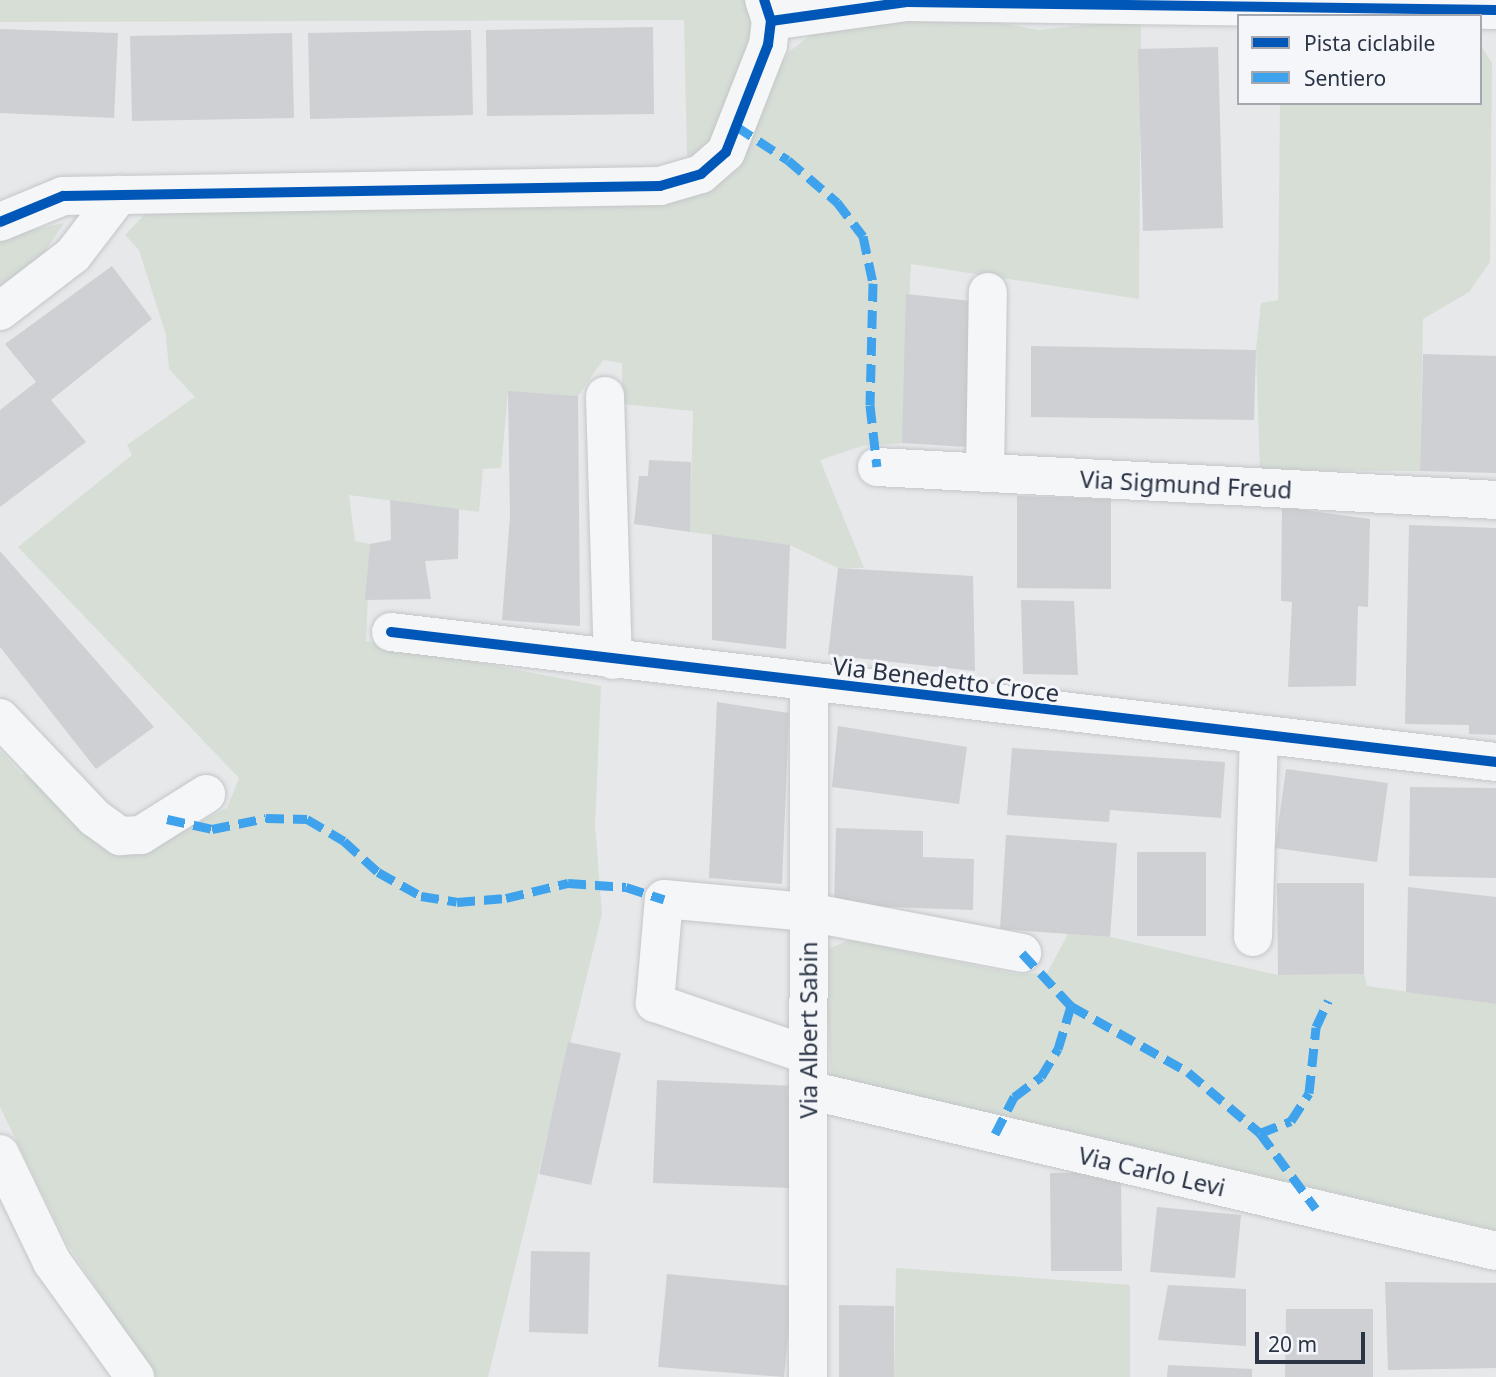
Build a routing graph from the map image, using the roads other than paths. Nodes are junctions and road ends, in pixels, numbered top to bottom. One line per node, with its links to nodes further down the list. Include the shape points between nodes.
1 (1496, 10): 2 (street, via 907,2)
2 (767, 11): 3 (street, via 768,45 726,152 701,174 660,186)
3 (119, 195): 4 (street, via 63,196); 6 (street, via 72,255)
4 (0, 222)
5 (988, 292): 9 (street)
6 (0, 311)
7 (605, 396): 12 (street)
8 (877, 467): 9 (street, Via Sigmund Freud)
9 (985, 473): 10 (street, Via Sigmund Freud)
10 (1496, 500)
11 (391, 632): 12 (street, Via Benedetto Croce)
12 (613, 660): 13 (street, Via Benedetto Croce)
13 (809, 684): 15 (street, Via Benedetto Croce); 18 (street, Via Albert Sabin)
14 (0, 718): 17 (street, via 95,818 120,836 141,835)
15 (1259, 737): 16 (street, Via Benedetto Croce); 19 (street)
16 (1496, 762)
17 (206, 794)
18 (808, 912): 20 (street); 21 (street, Via Albert Sabin); 21 (street, Via Carlo Levi, via 664,899 656,1003)
19 (1253, 937)
20 (1021, 953)
21 (808, 1073): 23 (street, Via Carlo Levi); 25 (street, Via Albert Sabin)
22 (0, 1154): 24 (street, via 52,1262)
23 (1496, 1251)
24 (135, 1377)
25 (808, 1377)

